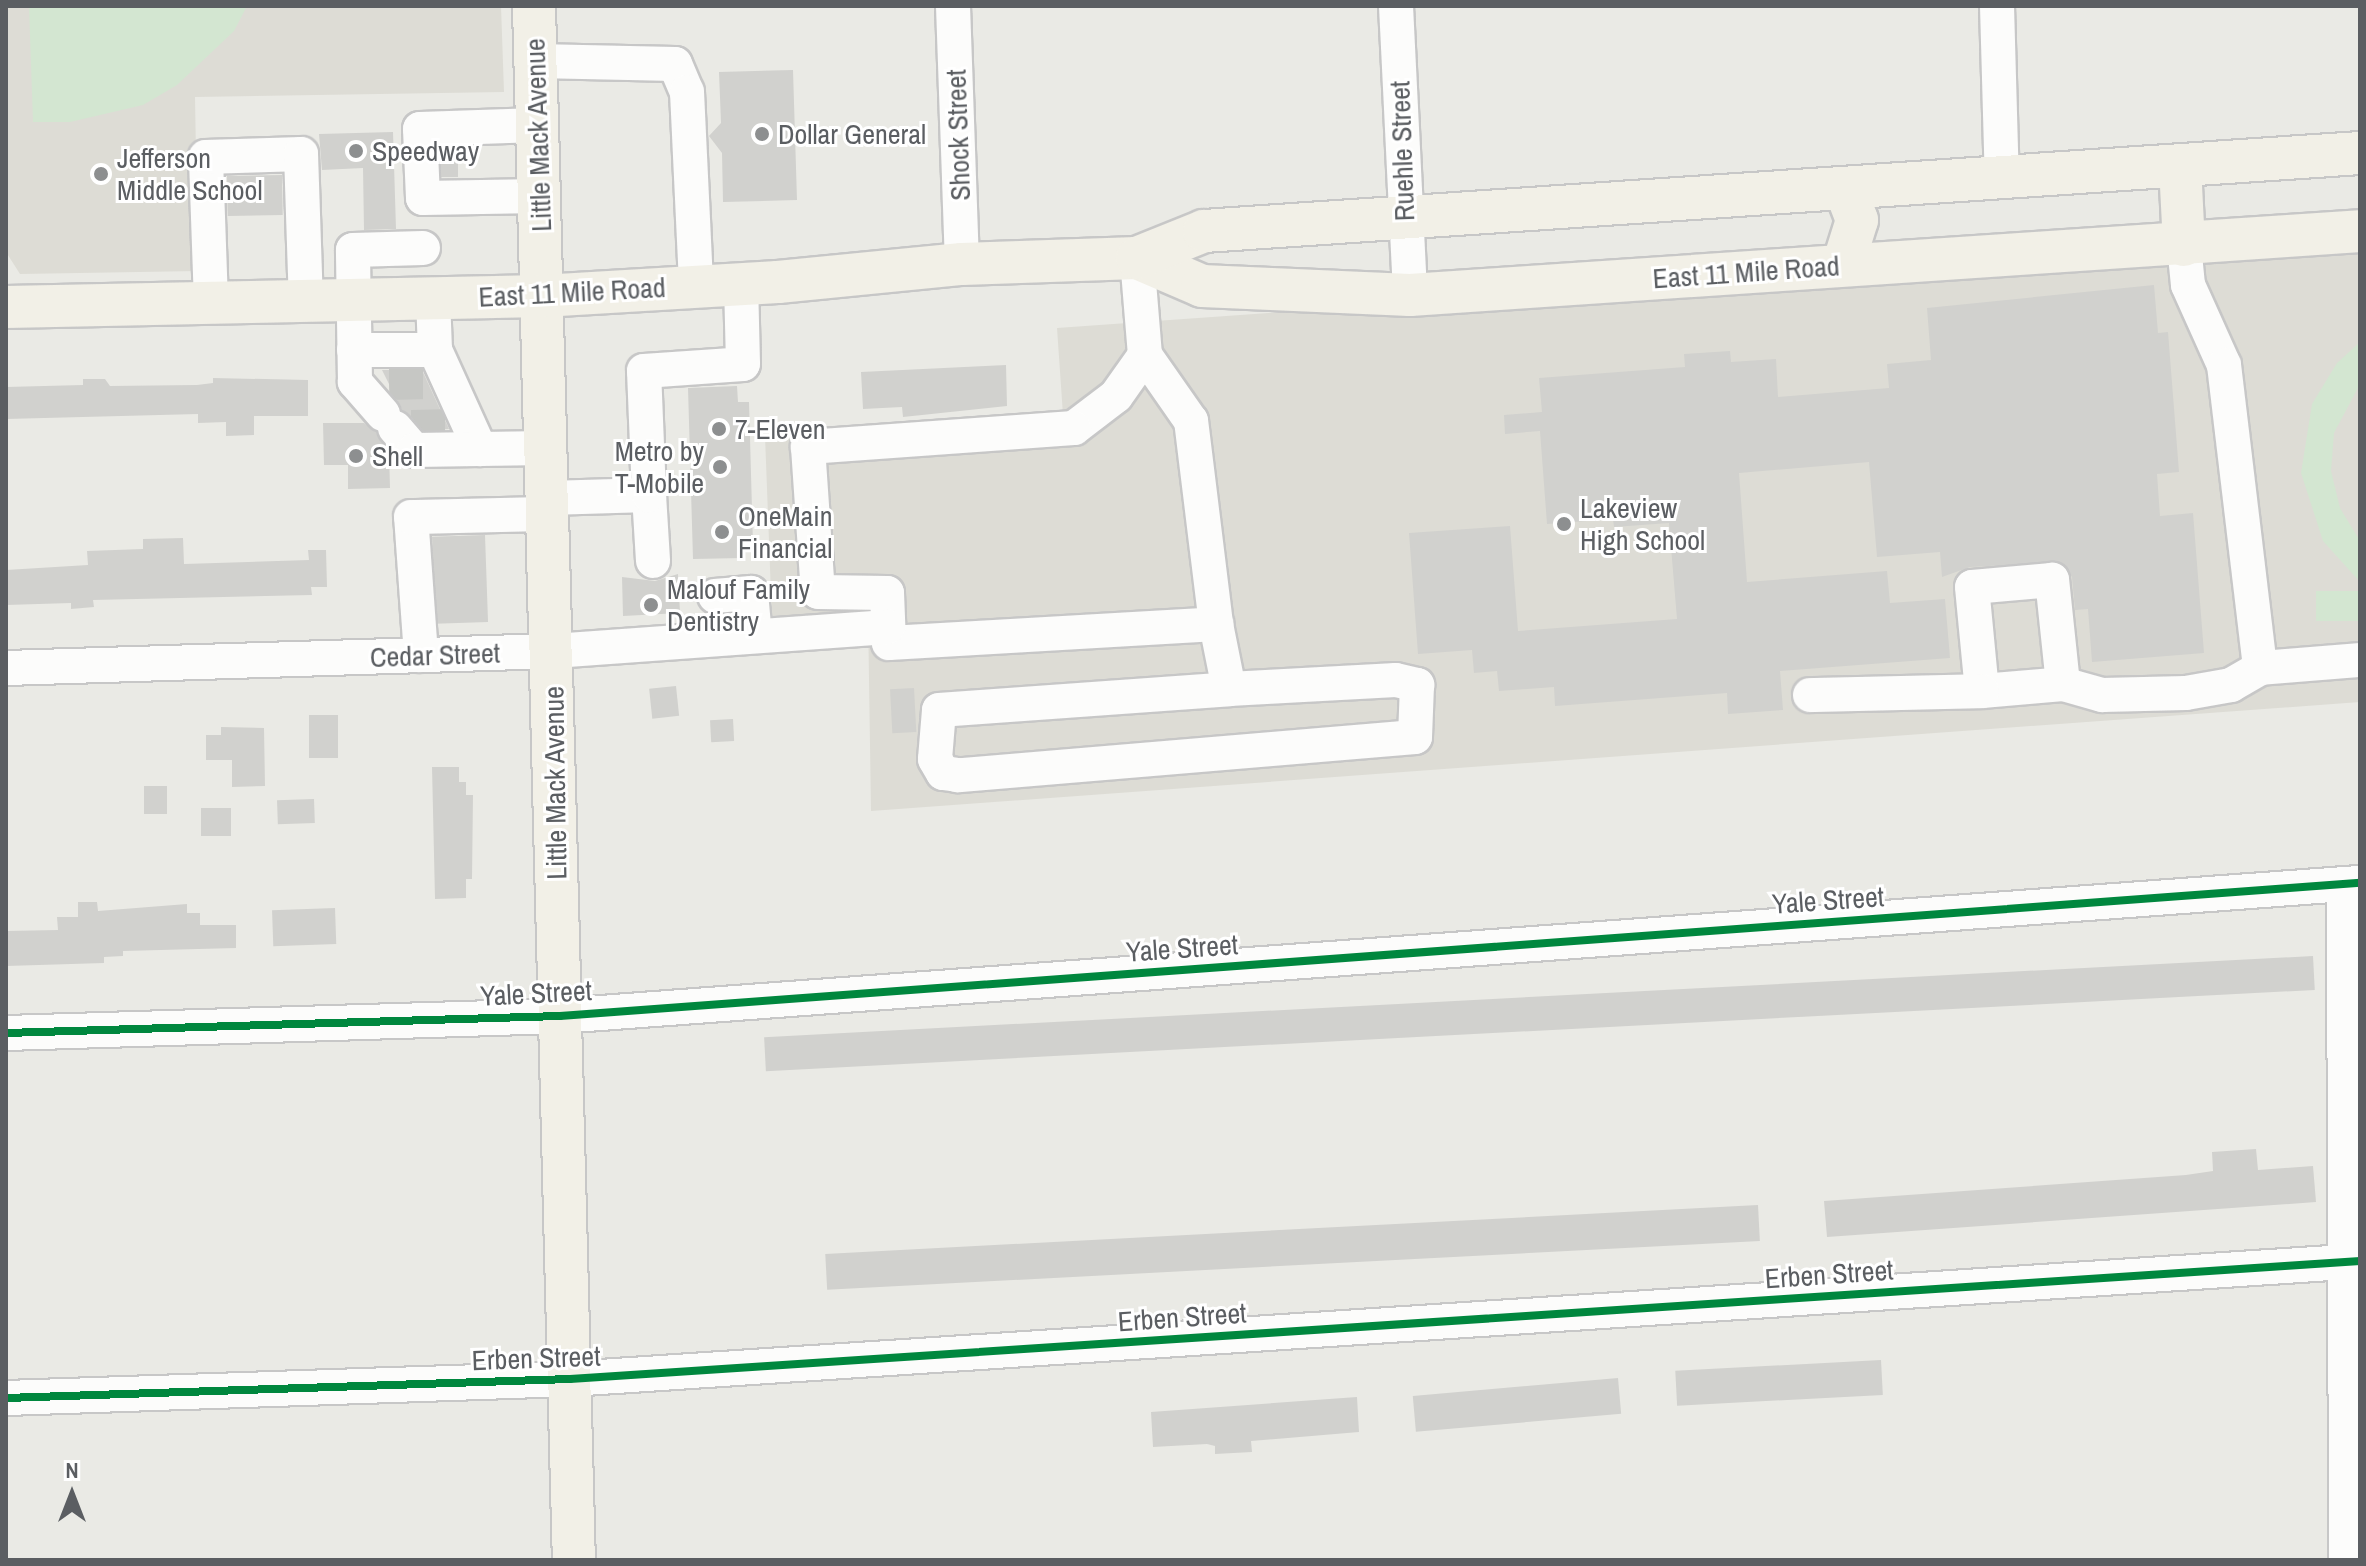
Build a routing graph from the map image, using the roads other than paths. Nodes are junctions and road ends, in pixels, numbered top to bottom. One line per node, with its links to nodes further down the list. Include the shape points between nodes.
1 (534, 6): 5 (main road, Little Mack Avenue)
2 (953, 6): 18 (street, Shock Street)
3 (1396, 6): 13 (street, Ruehle Street)
4 (1997, 6): 9 (street)
5 (536, 61): 6 (main road, Little Mack Avenue); 21 (street, via 675,64 687,92)
6 (538, 125): 11 (main road, Little Mack Avenue); 12 (street, via 420,129)
7 (2360, 153): 8 (main road, East 11 Mile Road)
8 (2180, 166): 9 (main road, East 11 Mile Road); 15 (main road)
9 (2002, 180): 10 (main road, East 11 Mile Road)
10 (1845, 189): 13 (main road, East 11 Mile Road); 19 (main road, via 1857,220)
11 (540, 196): 12 (street); 23 (main road, Little Mack Avenue)
12 (423, 198): 16 (street)
13 (1405, 221): 17 (main road, East 11 Mile Road, via 1204,231); 22 (street, Ruehle Street)
14 (2360, 231): 15 (main road, East 11 Mile Road)
15 (2184, 245): 19 (main road, East 11 Mile Road); 45 (street, via 2188,285 2224,365)
16 (423, 248): 24 (street); 25 (street, via 353,250)
17 (1137, 258): 18 (main road, East 11 Mile Road); 22 (main road, East 11 Mile Road, via 1202,286); 29 (street)
18 (962, 264): 20 (main road, East 11 Mile Road)
19 (1843, 265): 22 (main road, East 11 Mile Road)
20 (741, 284): 21 (main road, East 11 Mile Road); 34 (street, via 743,364 644,371)
21 (696, 286): 23 (main road, East 11 Mile Road)
22 (1410, 295)
23 (542, 296): 24 (main road, East 11 Mile Road); 33 (main road, Little Mack Avenue)
24 (429, 299): 25 (main road, East 11 Mile Road); 31 (street)
25 (353, 300): 26 (main road, East 11 Mile Road); 30 (street)
26 (306, 301): 27 (main road, East 11 Mile Road); 27 (street, via 301,154 206,157)
27 (211, 303): 28 (main road, East 11 Mile Road)
28 (6, 307)
29 (1145, 355): 38 (street, via 1191,421); 39 (street, via 1116,396 1074,428 808,447 818,592 887,593)
30 (354, 366): 31 (street); 32 (street, via 394,408 395,428 414,450)
31 (438, 371): 32 (street)
32 (467, 434): 33 (street)
33 (546, 448): 35 (main road, Little Mack Avenue)
34 (649, 495): 35 (street); 36 (street)
35 (548, 506): 41 (main road, Little Mack Avenue); 42 (street, via 411,517)
36 (653, 561)
37 (715, 596): 40 (street, via 751,593)
38 (1216, 624): 39 (street, via 889,643); 47 (street)
39 (875, 628): 40 (street, Cedar Street)
40 (755, 636): 41 (street, Cedar Street)
41 (553, 651): 42 (street, Cedar Street); 51 (main road, Little Mack Avenue)
42 (421, 655): 44 (street, Cedar Street)
43 (2360, 660): 45 (street)
44 (6, 668)
45 (2260, 668): 46 (street, via 2231,685 2186,693 2102,695)
46 (2063, 684): 48 (street); 48 (street, via 2052,580 2025,582 1972,587)
47 (1229, 689): 47 (street, via 1396,680 1417,685 1415,737 958,775 943,773 935,759 939,710)
48 (1982, 691): 49 (street)
49 (1810, 695)
50 (2352, 884): 51 (street, Yale Street); 53 (street)
51 (560, 1016): 52 (street, Yale Street); 54 (main road, Little Mack Avenue)
52 (6, 1033)
53 (2353, 1261): 54 (street, Erben Street); 57 (street)
54 (570, 1379): 55 (street, Erben Street); 56 (main road, Little Mack Avenue)
55 (6, 1398)
56 (574, 1560)
57 (2346, 1560)

